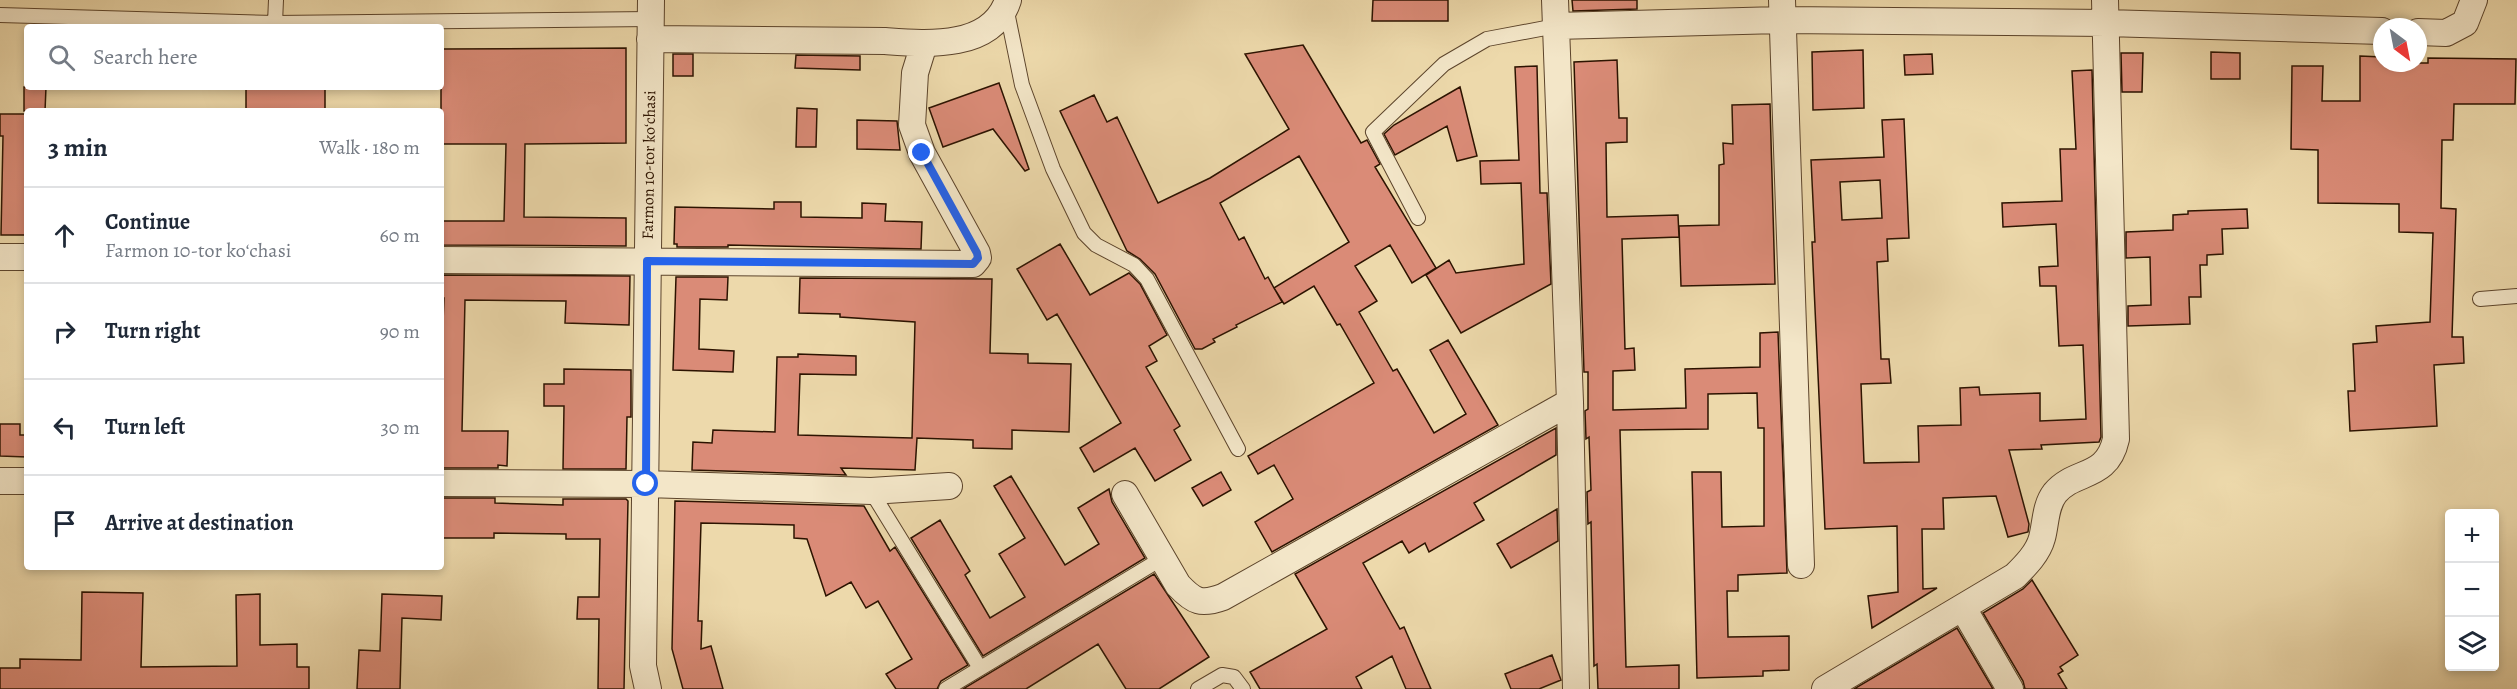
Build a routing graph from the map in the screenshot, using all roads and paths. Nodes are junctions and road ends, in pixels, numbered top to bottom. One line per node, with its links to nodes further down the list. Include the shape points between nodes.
1 (276, 0): 9 (lane)
2 (1555, 0): 10 (street)
3 (2474, 0): 12 (street, via 2465,23 2446,33)
4 (1007, 4): 13 (street, via 995,22 976,34 953,42); 22 (lane, via 1022,85 1053,169 1084,233 1096,246 1134,265 1147,279)
5 (1782, 10): 6 (street); 10 (street); 31 (street)
6 (2106, 12): 11 (street); 32 (street, via 2114,448 2099,469 2055,493 2046,511 2042,540 2023,568)
7 (0, 15): 9 (lane)
8 (651, 19): 9 (lane); 13 (street); 18 (street, Farmon 10-tor koʻchasi)
9 (274, 23)
10 (1556, 26): 14 (lane, via 1487,39 1444,64 1373,132); 21 (street)
11 (2373, 30)
12 (2427, 32)
13 (924, 44): 18 (street, via 915,73 912,125 922,153 977,253 976,262)
14 (1418, 218)
15 (0, 257): 16 (street)
16 (24, 257)
17 (444, 260): 18 (street)
18 (647, 261): 26 (street, Farmon 10-tor koʻchasi)
19 (2517, 296): 20 (lane)
20 (2480, 299)
21 (1570, 402): 30 (street, via 1216,599 1200,602 1189,597); 38 (street)
22 (1238, 448)
23 (0, 481): 24 (street)
24 (24, 481)
25 (444, 483): 26 (street)
26 (646, 484): 28 (street); 34 (street, Farmon 10-tor koʻchasi, via 643,666)
27 (949, 486): 28 (street)
28 (871, 491): 33 (lane)
29 (1125, 494): 30 (street)
30 (1161, 559): 33 (lane)
31 (1801, 565)
32 (1963, 608): 39 (street); 40 (street)
33 (980, 668): 35 (lane)
34 (648, 689)
35 (946, 689)
36 (1198, 689): 37 (lane, via 1222,675 1234,677)
37 (1243, 689)
38 (1576, 689)
39 (1826, 689)
40 (2010, 689)

